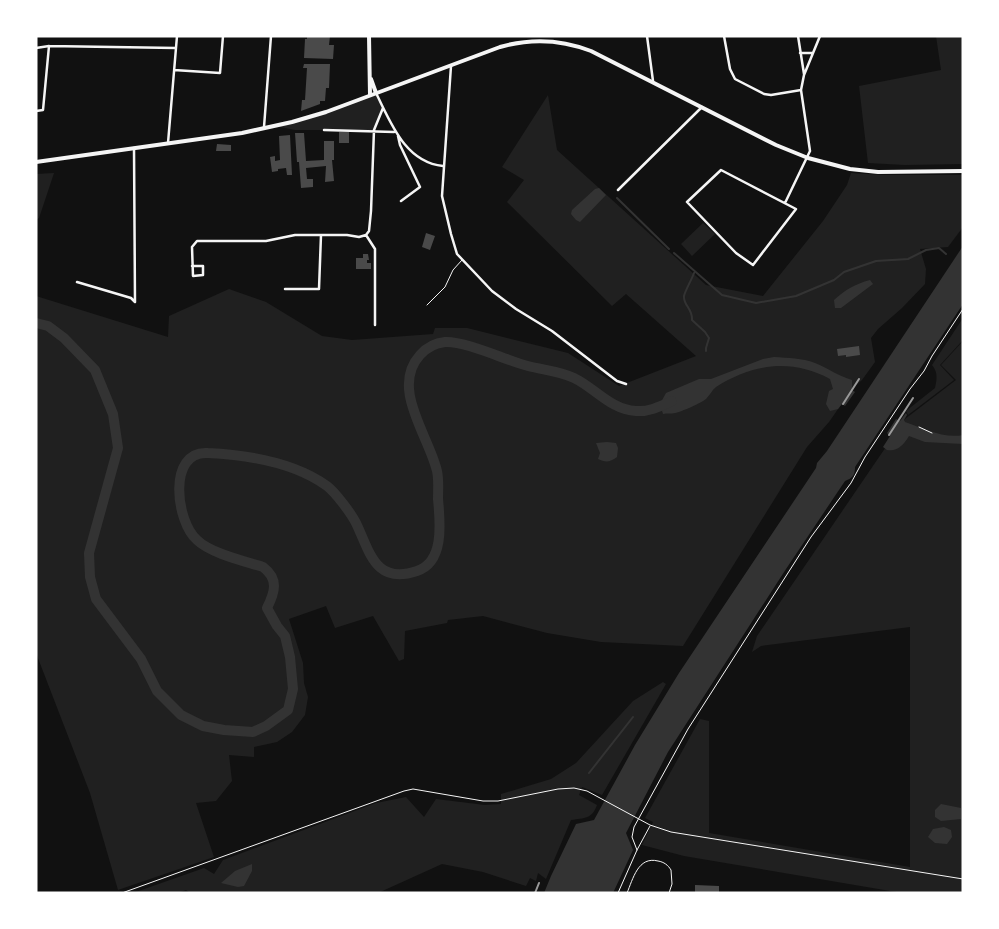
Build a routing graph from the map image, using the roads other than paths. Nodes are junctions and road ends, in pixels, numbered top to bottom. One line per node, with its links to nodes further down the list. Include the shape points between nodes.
1 (177, 36): 13 (street)
2 (223, 36): 18 (street, via 220,74)
3 (271, 36): 27 (street)
4 (369, 36): 16 (main road)
5 (647, 36): 20 (street)
6 (724, 36): 21 (street, via 728,62 735,79 764,94)
7 (798, 36): 14 (street)
8 (820, 36): 15 (street)
9 (546, 38): 10 (main road); 17 (main road, via 513,43)
10 (556, 39): 20 (main road, via 591,51)
11 (49, 46): 12 (street); 13 (street); 26 (street, via 42,110)
12 (36, 48)
13 (176, 48): 18 (street)
14 (800, 53): 15 (street); 19 (street)
15 (813, 53): 19 (street)
16 (369, 64): 22 (main road); 23 (main road)
17 (451, 66): 22 (main road); 36 (street)
18 (174, 70): 32 (street)
19 (804, 75): 21 (street)
20 (653, 81): 24 (main road)
21 (801, 90): 34 (street, via 810,146)
22 (376, 93): 23 (main road); 25 (street)
23 (370, 95): 27 (main road)
24 (702, 107): 34 (main road); 38 (street)
25 (383, 108): 29 (street); 30 (street)
26 (36, 111)
27 (264, 129): 32 (main road)
28 (324, 130): 29 (street)
29 (374, 130): 30 (street); 42 (street, via 371,211)
30 (394, 132): 31 (street)
31 (398, 134): 36 (street, via 419,158); 39 (street, via 420,187)
32 (168, 143): 33 (main road)
33 (134, 148): 35 (main road); 45 (street, via 135,302)
34 (808, 158): 37 (main road, via 840,167 878,172); 40 (street)
35 (36, 162)
36 (444, 166): 43 (street, via 442,196 454,245)
37 (963, 171)
38 (618, 190)
39 (401, 201)
40 (784, 203): 40 (street, via 721,170 687,202 736,253 753,266 796,209)
41 (321, 235): 42 (street); 44 (street, via 295,235 266,241 197,241 192,247); 46 (street, via 319,289)
42 (366, 235): 48 (street, via 374,249)
43 (462, 260): 47 (lane, via 445,287); 49 (street, via 505,301 552,331 617,381)
44 (192, 266): 44 (street, via 204,266 203,275 193,276)
45 (77, 282)
46 (285, 289)
47 (426, 305)
48 (375, 325)
49 (626, 384)
50 (627, 893): 51 (lane, via 638,868 643,862 654,860 671,870)
51 (669, 893)

